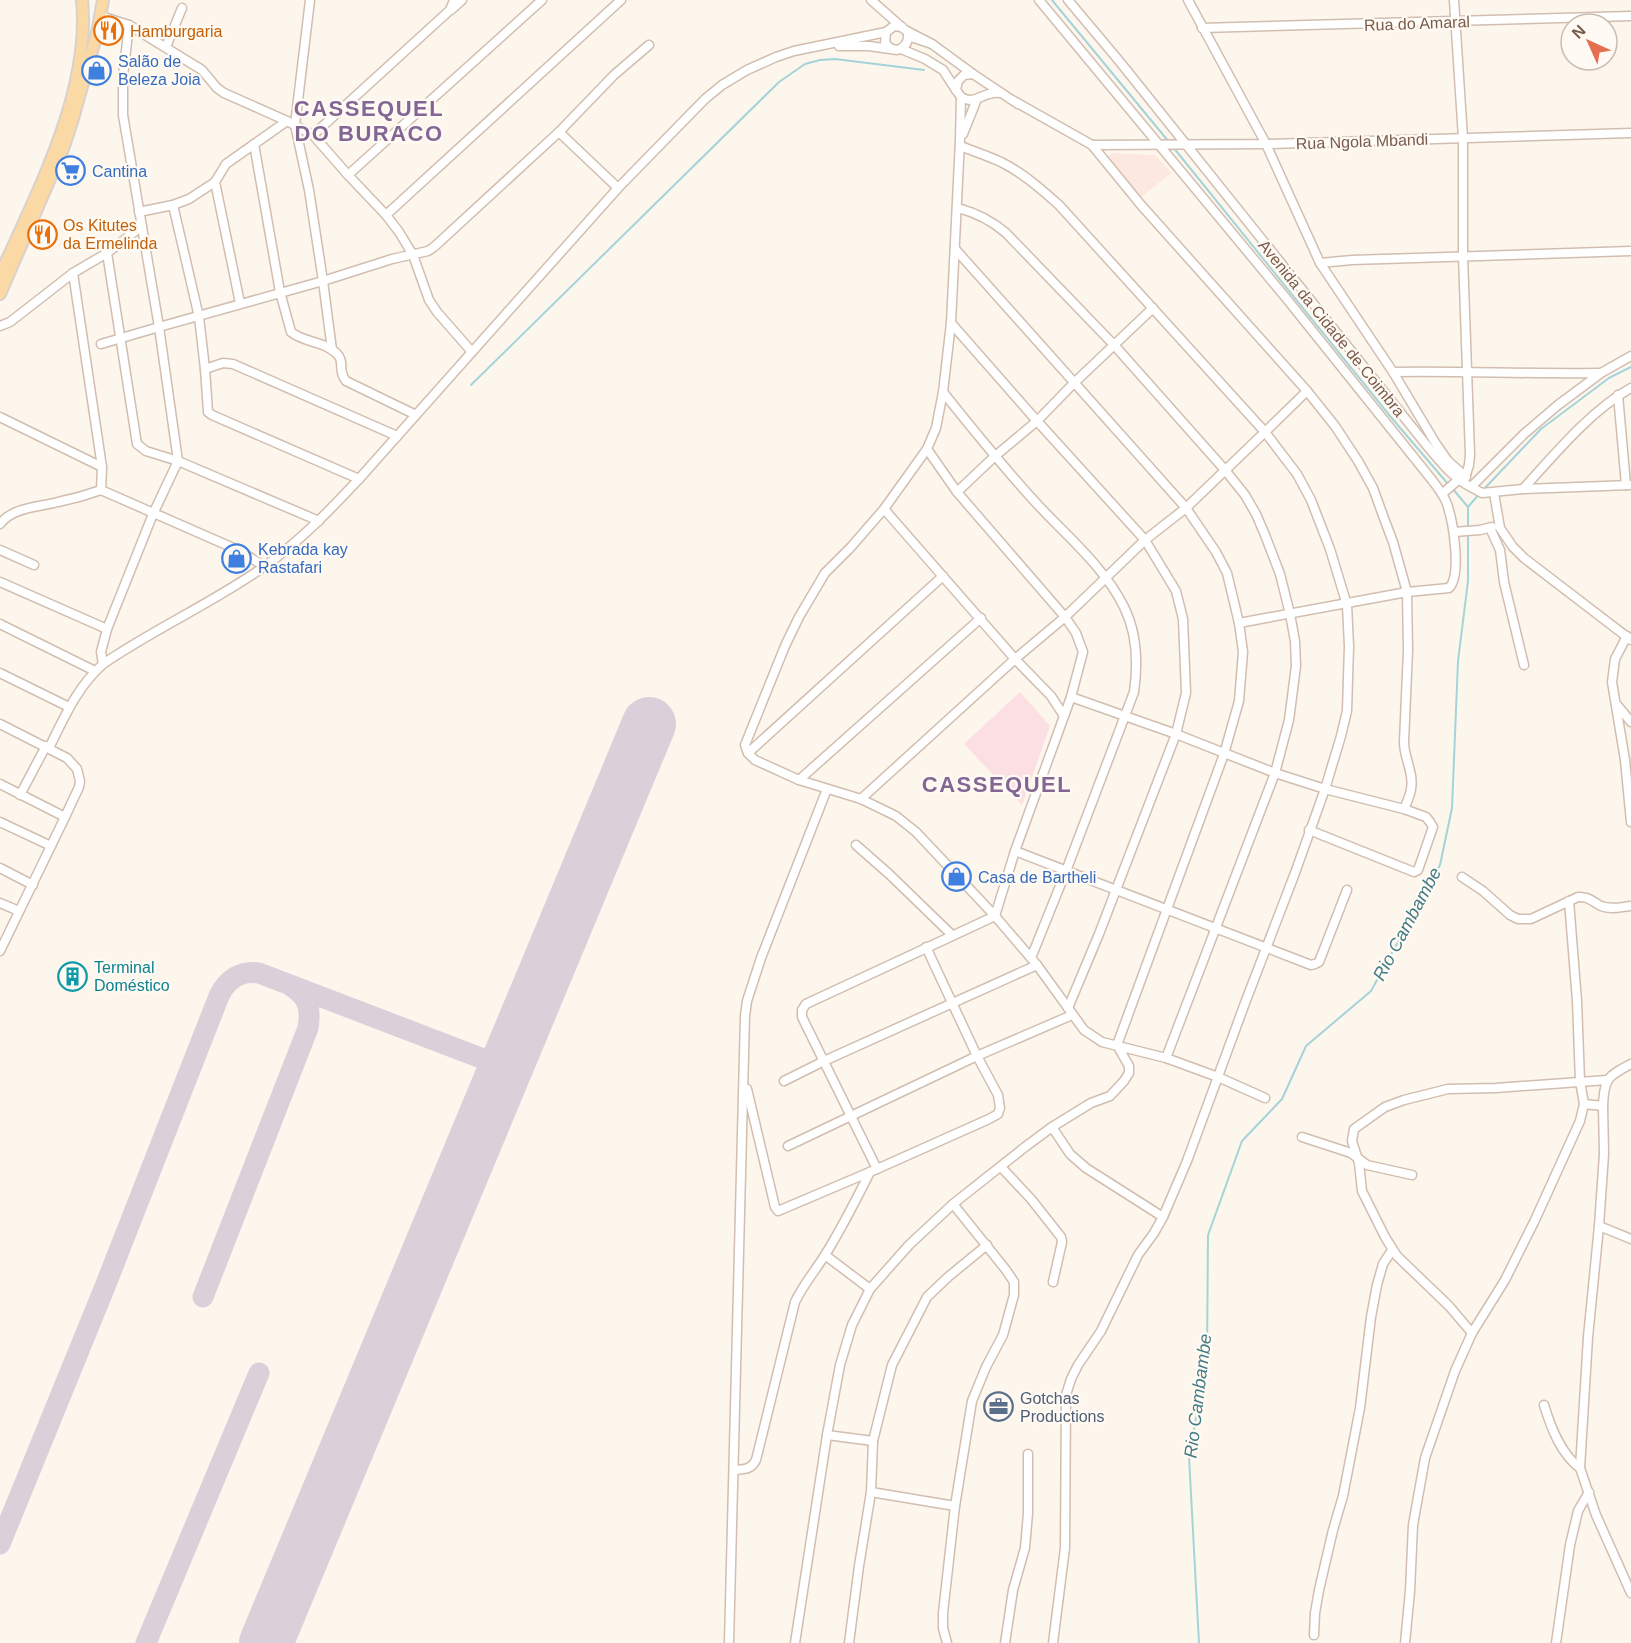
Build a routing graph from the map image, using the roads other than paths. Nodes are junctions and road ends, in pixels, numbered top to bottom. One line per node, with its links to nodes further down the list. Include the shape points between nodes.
1 (82, 0): 57 (main road, via 81,48 66,116)
2 (103, 0): 15 (main road)
3 (310, 0): 31 (street)
4 (454, 0): 14 (street)
5 (462, 0): 14 (street)
6 (542, 0): 42 (street)
7 (621, 0): 48 (street)
8 (1039, 0): 40 (street, Avenida da Cidade de Coimbra)
9 (1068, 0): 41 (street, Avenida da Cidade de Coimbra)
10 (1188, 0): 20 (street)
11 (1454, 0): 17 (street)
12 (874, 3): 19 (street); 21 (street)
13 (182, 8): 24 (street)
14 (450, 10): 34 (street)
15 (101, 16): 18 (street); 60 (main road, via 63,149)
16 (1631, 16): 17 (street, Rua do Amaral)
17 (1455, 22): 20 (street, Rua do Amaral); 35 (street)
18 (129, 26): 24 (street); 47 (street, via 123,115)
19 (902, 27): 21 (street); 22 (street)
20 (1202, 28): 38 (street)
21 (888, 30): 25 (street, via 885,43); 26 (street)
22 (932, 44): 25 (street, via 908,36 907,44); 27 (street)
23 (649, 45): 32 (street)
24 (166, 47): 31 (street, via 202,70 224,93)
25 (897, 49): 26 (street, via 844,45); 28 (street, via 925,58 943,70)
26 (794, 51): 44 (street, via 722,85)
27 (976, 75): 28 (street, via 964,75 958,81); 29 (street, via 984,87); 30 (street)
28 (959, 96): 29 (street, via 969,101); 36 (street)
29 (979, 97): 30 (street, via 999,93); 36 (street)
30 (1018, 104): 39 (street)
31 (291, 123): 34 (street); 37 (street); 58 (street, via 309,190)
32 (559, 132): 44 (street); 53 (street, via 435,247)
33 (1631, 133): 35 (street, Rua Ngola Mbandi)
34 (313, 135): 42 (street)
35 (1463, 138): 38 (street, Rua Ngola Mbandi); 54 (street)
36 (960, 143): 46 (street); 62 (street, via 1029,179 1059,205)
37 (254, 144): 43 (street, via 226,164); 59 (street)
38 (1266, 144): 41 (street, Rua Ngola Mbandi); 55 (street)
39 (1092, 145): 40 (street, Rua Ngola Mbandi); 79 (street)
40 (1161, 146): 41 (street, Rua Ngola Mbandi); 98 (street, Avenida da Cidade de Coimbra)
41 (1183, 146): 93 (street, Avenida da Cidade de Coimbra, via 1428,447)
42 (348, 175): 48 (street)
43 (215, 182): 45 (street); 61 (street)
44 (618, 188): 71 (street)
45 (173, 205): 47 (street); 63 (street)
46 (958, 208): 50 (street); 69 (street, via 983,216 1006,233)
47 (139, 212): 49 (street)
48 (386, 215): 53 (street)
49 (142, 226): 52 (street); 66 (street)
50 (956, 250): 64 (street); 77 (street)
51 (1631, 251): 54 (street)
52 (107, 253): 56 (street); 67 (street)
53 (413, 255): 58 (street); 71 (street, via 429,300)
54 (1463, 256): 55 (street); 74 (street)
55 (1320, 263): 75 (street)
56 (73, 273): 65 (street); 90 (street)
57 (0, 274)
58 (323, 281): 59 (street); 70 (street)
59 (280, 292): 61 (street); 70 (street, via 293,334)
60 (0, 294)
61 (240, 303): 63 (street)
62 (1153, 308): 69 (street); 85 (street)
63 (199, 316): 66 (street); 73 (street)
64 (951, 323): 80 (street); 84 (street)
65 (0, 326)
66 (159, 327): 67 (street); 89 (street)
67 (119, 338): 68 (street); 89 (street, via 137,444 146,451)
68 (101, 344)
69 (1115, 346): 77 (street); 91 (street)
70 (332, 350): 82 (street, via 342,360 340,372 346,381)
71 (472, 352): 82 (street)
72 (1631, 356): 76 (street)
73 (205, 369): 86 (street, via 233,364); 92 (street, via 207,408 212,415)
74 (1467, 371): 75 (street); 76 (street); 93 (street, via 1470,455)
75 (1393, 372): 93 (street)
76 (1601, 373): 93 (street)
77 (1074, 383): 84 (street); 100 (street)
78 (1631, 388): 81 (street)
79 (1307, 391): 85 (street); 114 (street, via 1335,426 1373,488)
80 (943, 392): 87 (street); 88 (street)
81 (1618, 394): 94 (street); 95 (street)
82 (416, 415): 86 (street)
83 (0, 417): 90 (street)
84 (1037, 422): 88 (street); 107 (street)
85 (1265, 432): 91 (street); 115 (street, via 1311,500)
86 (397, 436): 92 (street)
87 (927, 449): 97 (street); 101 (street)
88 (994, 457): 97 (street); 112 (street)
89 (178, 461): 102 (street); 103 (street)
90 (102, 467): 96 (street)
91 (1225, 470): 100 (street); 116 (street, via 1256,514 1280,574)
92 (359, 478): 103 (street)
93 (1463, 482): 98 (street); 99 (street, via 1482,493)
94 (1629, 485): 95 (street)
95 (1523, 489): 99 (street)
96 (100, 490): 102 (street); 104 (street, via 17,511)
97 (957, 492): 117 (street)
98 (1444, 492): 106 (street, Avenida da Cidade de Coimbra)
99 (1494, 492): 105 (street)
100 (1186, 508): 107 (street); 119 (street, via 1227,573)
101 (884, 509): 111 (street); 137 (street, via 825,573 799,617 748,736)
102 (153, 514): 110 (street, via 238,550); 121 (street)
103 (319, 521): 110 (street)
104 (0, 524)
105 (1494, 526): 106 (street); 122 (street, via 1524,558); 125 (street)
106 (1457, 532): 114 (street, Avenida da Cidade de Coimbra, via 1453,584 1449,588)
107 (1145, 540): 112 (street); 135 (street, via 1176,591 1184,619 1186,693)
108 (0, 550): 109 (street)
109 (34, 565)
110 (264, 567): 124 (street)
111 (943, 576): 118 (street); 137 (street)
112 (1106, 577): 117 (street); 132 (street, via 1125,608 1135,640 1137,669)
113 (0, 582): 121 (street)
114 (1407, 592): 115 (street); 146 (street, via 1404,752 1412,783)
115 (1347, 604): 116 (street); 143 (street, via 1347,711)
116 (1290, 614): 119 (street); 139 (street, via 1296,666 1289,720)
117 (1065, 617): 123 (street); 128 (street, via 1083,652)
118 (981, 618): 123 (street); 140 (street)
119 (1239, 623): 138 (street, via 1243,652 1239,700)
120 (0, 624): 126 (street)
121 (107, 629): 124 (street, via 100,652)
122 (1629, 638): 129 (street, via 1615,659 1613,670)
123 (1016, 659): 131 (street); 145 (street)
124 (103, 664): 126 (street)
125 (1524, 664)
126 (94, 671): 130 (street)
127 (0, 673): 130 (street)
128 (1071, 697): 131 (street); 132 (street)
129 (1617, 704): 133 (street); 149 (street)
130 (69, 707): 136 (street)
131 (1064, 716): 153 (street)
132 (1125, 717): 135 (street); 155 (street)
133 (1631, 722)
134 (0, 724): 136 (street)
135 (1176, 734): 138 (street); 159 (street)
136 (47, 747): 144 (street); 147 (street, via 74,764 79,775 79,787)
137 (748, 753): 140 (street, via 754,760)
138 (1224, 754): 139 (street); 163 (street)
139 (1275, 773): 143 (street); 166 (street)
140 (799, 780): 142 (street)
141 (0, 784): 144 (street)
142 (827, 789): 145 (street); 179 (street, via 760,958 747,1001)
143 (1325, 789): 146 (street); 150 (street)
144 (20, 795): 147 (street)
145 (861, 799): 165 (street, via 896,816 916,832)
146 (1404, 809): 150 (street, via 1426,817 1433,827 1415,872)
147 (65, 817): 152 (street)
148 (0, 822): 152 (street)
149 (1631, 822)
150 (1309, 830): 169 (street)
151 (856, 845): 167 (street)
152 (51, 846): 157 (street)
153 (1015, 852): 155 (street); 165 (street)
154 (0, 868): 157 (street)
155 (1066, 871): 159 (street); 171 (street)
156 (1462, 877): 160 (street, via 1518,919 1531,919)
157 (33, 885): 164 (street)
158 (1347, 890): 169 (street, via 1319,962 1311,964)
159 (1115, 891): 163 (street); 173 (street)
160 (1569, 901): 162 (street, via 1583,896 1610,908); 183 (street)
161 (0, 903): 164 (street)
162 (1631, 906)
163 (1166, 910): 166 (street); 174 (street)
164 (19, 911): 170 (street)
165 (994, 916): 167 (street); 171 (street)
166 (1215, 928): 169 (street); 176 (street)
167 (952, 935): 168 (street)
168 (926, 947): 172 (street); 177 (street, via 806,1004 802,1017)
169 (1266, 947): 180 (street)
170 (0, 951)
171 (1034, 962): 172 (street); 173 (street)
172 (952, 1004): 175 (street); 177 (street)
173 (1070, 1011): 174 (street, via 1093,1037); 175 (street)
174 (1117, 1045): 176 (street); 188 (street, via 1129,1066 1124,1082 1110,1096)
175 (977, 1056): 187 (street); 193 (street, via 998,1095 998,1114)
176 (1166, 1058): 180 (street)
177 (824, 1061): 182 (street); 187 (street)
178 (1631, 1064): 181 (street)
179 (744, 1075): 193 (street, via 776,1209); 210 (street)
180 (1218, 1077): 184 (street); 196 (street)
181 (1607, 1080): 183 (street); 186 (street)
182 (784, 1081)
183 (1580, 1081): 185 (street); 191 (street, via 1448,1089 1404,1100 1375,1113 1354,1129 1352,1141)
184 (1265, 1098)
185 (1584, 1104): 186 (street); 204 (street, via 1580,1121 1520,1250)
186 (1603, 1106): 197 (street)
187 (850, 1116): 190 (street); 193 (street)
188 (1052, 1127): 192 (street); 196 (street, via 1070,1154 1086,1168)
189 (1302, 1137): 191 (street)
190 (788, 1146)
191 (1357, 1156): 194 (street, via 1367,1165); 200 (street, via 1362,1191)
192 (1001, 1167): 195 (street); 202 (street, via 1061,1237)
193 (873, 1171): 201 (street)
194 (1412, 1175)
195 (953, 1204): 199 (street); 203 (street)
196 (1163, 1217): 221 (street, via 1138,1255 1101,1331 1078,1365 1066,1395 1065,1548)
197 (1599, 1226): 198 (street); 209 (street)
198 (1631, 1239)
199 (987, 1245): 207 (street, via 927,1296 892,1365); 213 (street, via 1014,1282 1014,1295 1003,1335 972,1401)
200 (1392, 1250): 204 (street); 215 (street, via 1377,1285 1360,1408 1344,1496 1319,1590)
201 (825, 1255): 203 (street); 210 (street, via 795,1302 756,1460 748,1469)
202 (1053, 1282)
203 (870, 1289): 206 (street, via 852,1325 840,1365)
204 (1472, 1333): 222 (street, via 1425,1458 1413,1525)
205 (1544, 1405): 209 (street, via 1559,1441 1572,1462)
206 (827, 1434): 207 (street); 217 (street)
207 (873, 1441): 211 (street)
208 (1028, 1454): 220 (street, via 1025,1548 1013,1590)
209 (1581, 1468): 212 (street)
210 (734, 1470): 216 (street)
211 (871, 1492): 213 (street); 218 (street)
212 (1589, 1492): 214 (street); 223 (street, via 1578,1511)
213 (955, 1506): 219 (street, via 943,1613)
214 (1631, 1593)
215 (1314, 1635)
216 (729, 1643)
217 (795, 1643)
218 (849, 1643)
219 (947, 1643)
220 (1005, 1643)
221 (1053, 1643)
222 (1405, 1643)
223 (1556, 1643)

